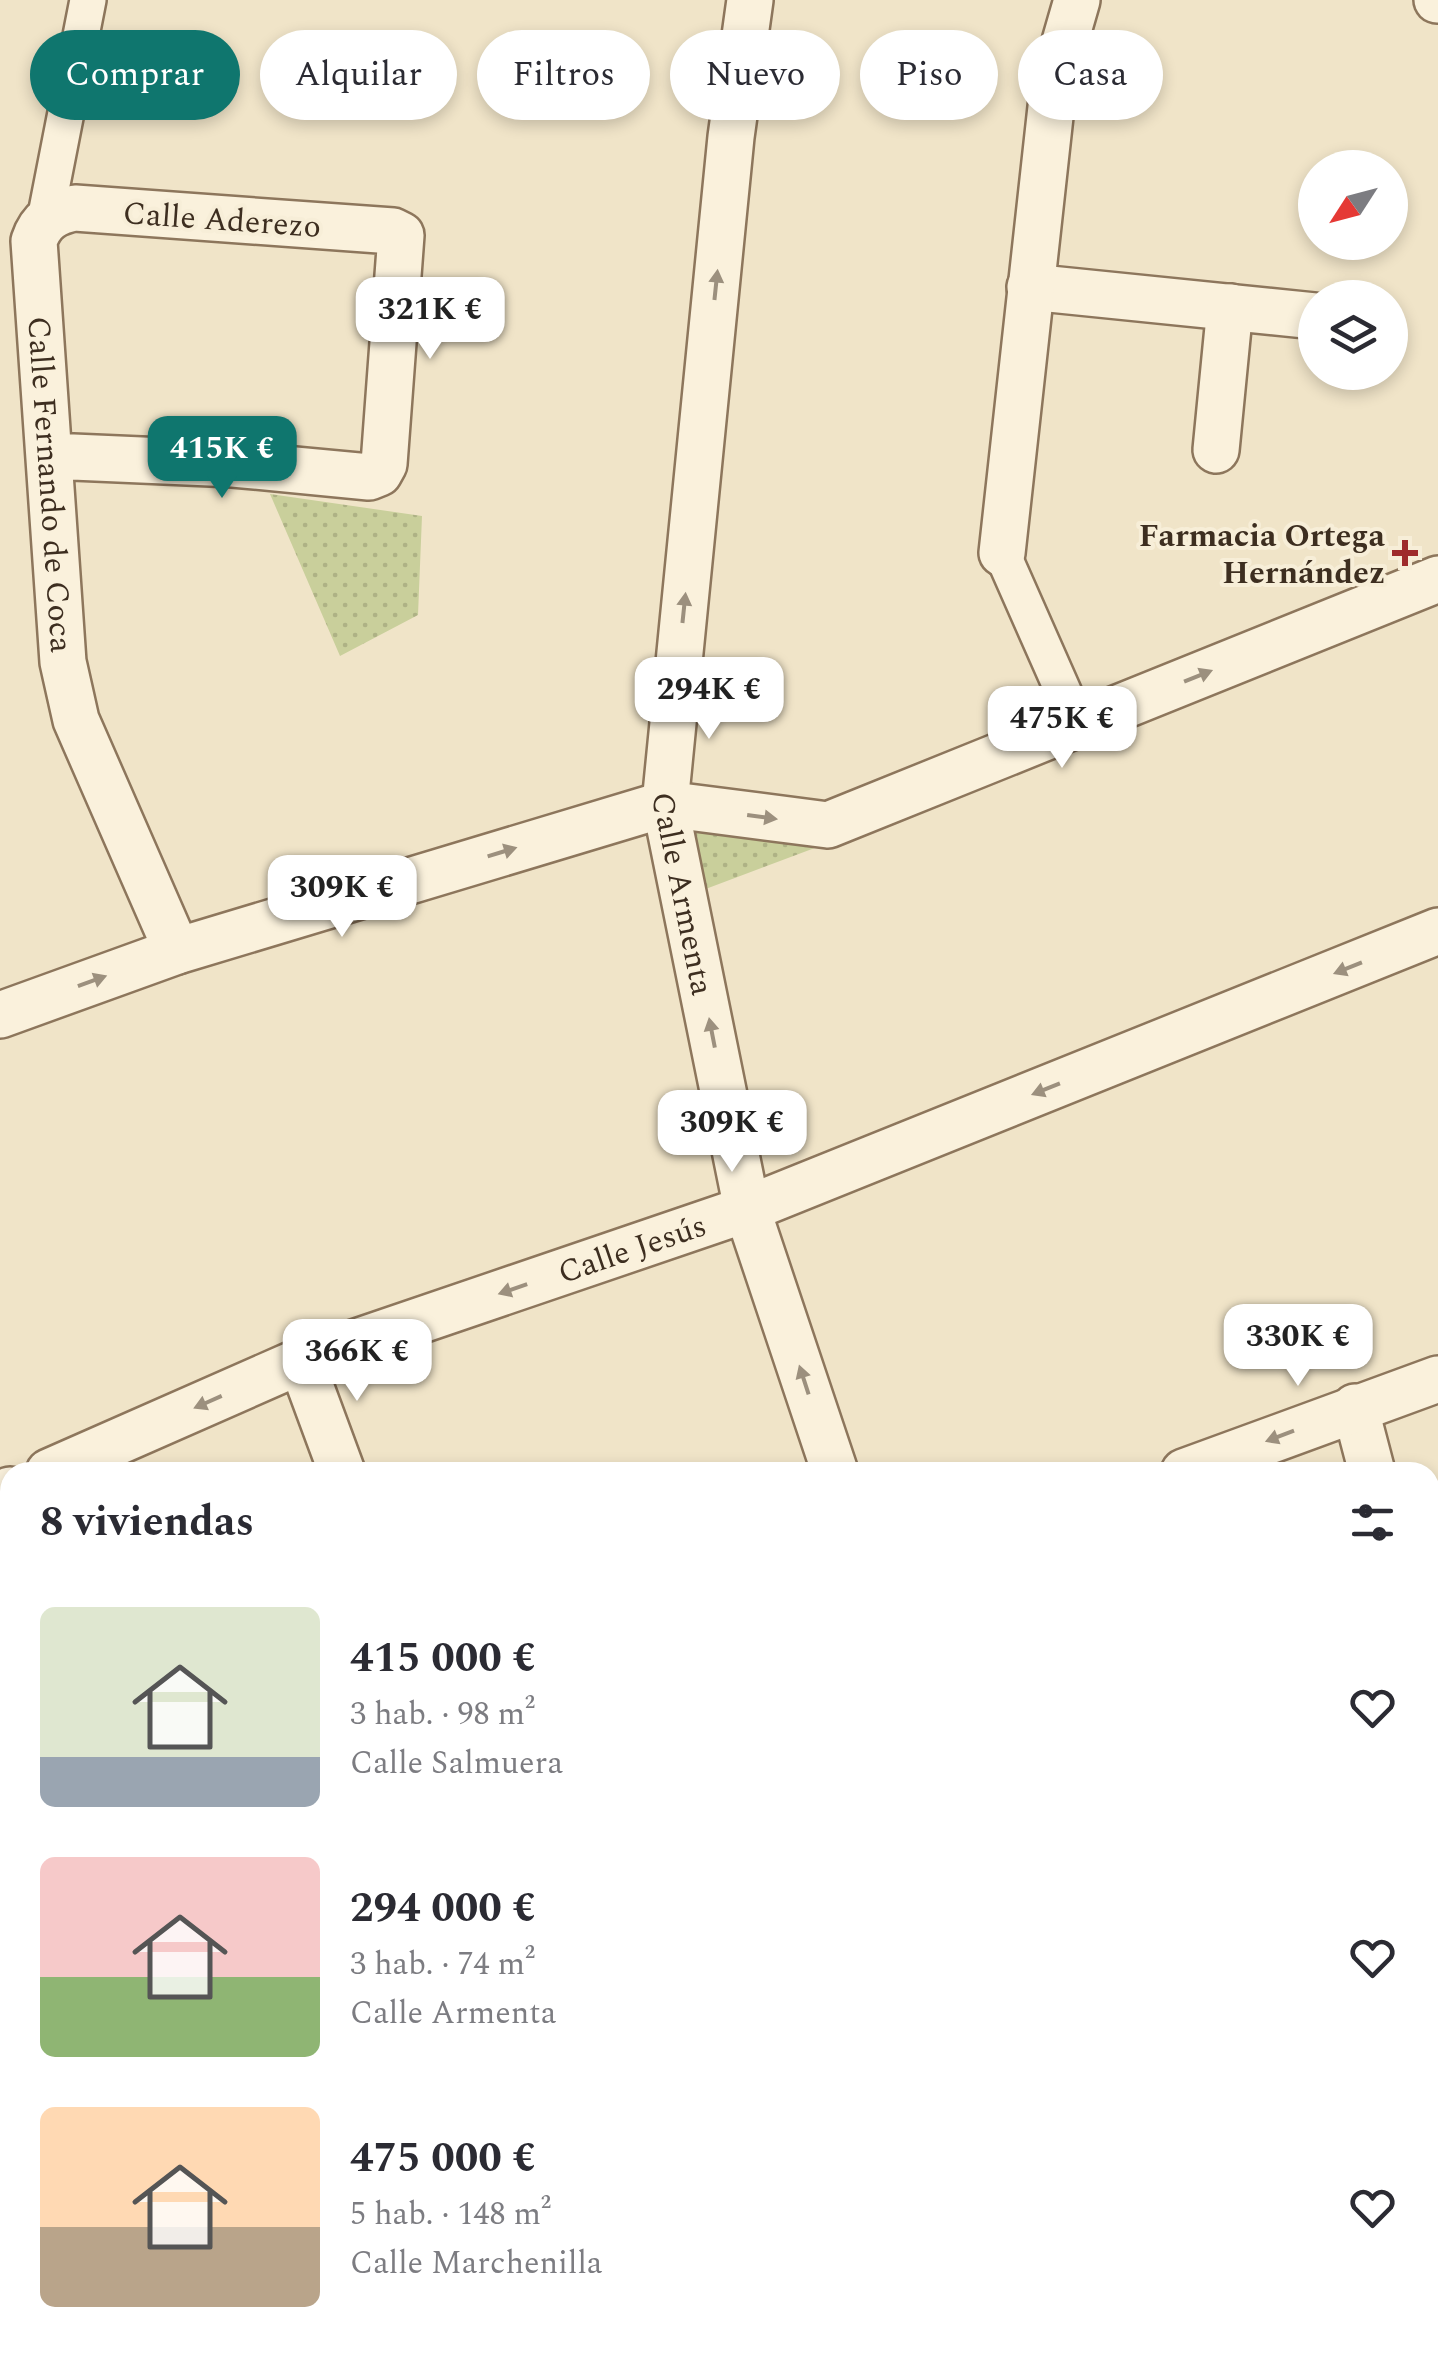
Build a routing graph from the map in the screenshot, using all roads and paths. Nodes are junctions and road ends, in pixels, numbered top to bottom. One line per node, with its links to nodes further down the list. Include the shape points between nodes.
1 (88, 0): 4 (street, Calle Fernando de Coca)
2 (750, 0): 13 (street, Calle Armenta, one-way to 2, via 730,137)
3 (1077, 0): 5 (street, via 1054,80)
4 (45, 220): 9 (street, Calle Fernando de Coca, via 34,240); 9 (street, Calle Aderezo, via 75,208 401,235 386,446 378,473)
5 (1030, 287): 6 (street); 10 (street)
6 (1230, 306): 7 (street); 8 (street)
7 (1298, 314)
8 (1216, 450)
9 (50, 456): 15 (street, Calle Fernando de Coca, via 67,691)
10 (1002, 552): 12 (street)
11 (1438, 579): 12 (street, one-way to 11)
12 (1078, 724): 13 (street, one-way to 12, via 828,825)
13 (665, 804): 15 (street, one-way to 13); 17 (street, Calle Armenta, one-way to 13)
14 (1438, 931): 17 (street, Calle Jesús, one-way to 17)
15 (177, 951): 16 (street, one-way to 15)
16 (0, 1014)
17 (748, 1209): 18 (street, Calle Jesús, one-way to 18); 23 (street, Calle Armenta, one-way to 17)
18 (301, 1362): 21 (street, Calle Jesús, one-way to 21); 22 (street)
19 (1438, 1379): 20 (street)
20 (1356, 1407): 24 (street, one-way to 24); 25 (street)
21 (72, 1462)
22 (338, 1462)
23 (831, 1462)
24 (1210, 1462)
25 (1370, 1462)

